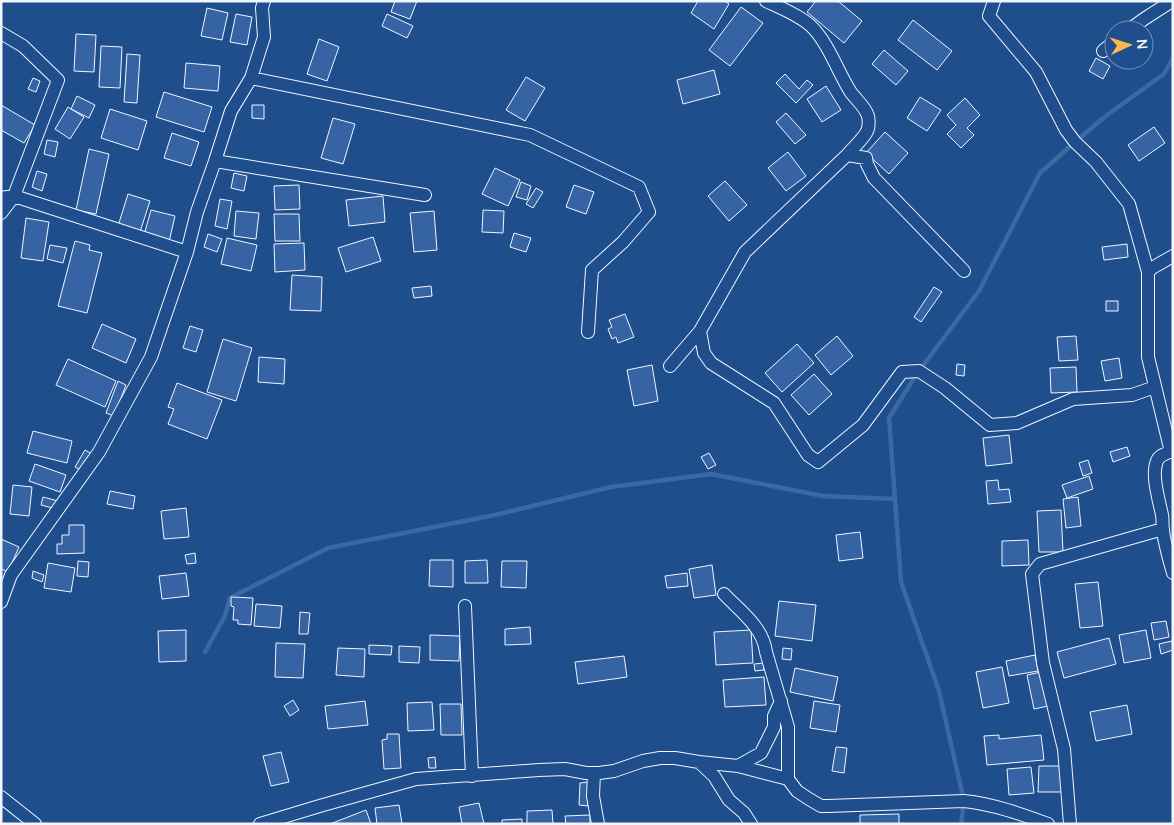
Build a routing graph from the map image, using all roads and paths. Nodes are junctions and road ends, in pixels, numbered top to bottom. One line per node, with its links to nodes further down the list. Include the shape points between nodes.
1 (250, 1): 5 (street)
2 (766, 1): 9 (street, via 796,16 817,32 865,110 867,132)
3 (994, 1): 18 (street, via 989,16 1036,72 1066,130 1129,204)
4 (1172, 1): 6 (street)
5 (263, 4): 8 (street, via 264,37)
6 (1143, 20)
7 (1, 33): 12 (street, via 23,46 58,80)
8 (250, 78): 10 (street, via 231,111); 20 (street, via 530,135 638,187 649,212 592,270)
9 (847, 155): 17 (street, via 866,158 874,178); 19 (street, via 746,252)
10 (215, 161): 11 (street); 15 (street, via 196,212)
11 (425, 195)
12 (14, 196): 13 (street); 14 (street); 15 (street)
13 (1, 198)
14 (1, 214)
15 (187, 252): 27 (street, via 151,357 99,452 11,576)
16 (1173, 256): 18 (street)
17 (964, 271)
18 (1148, 272): 22 (street, via 1148,357)
19 (700, 331): 21 (street); 22 (street, via 704,353 711,363 774,403 808,455 818,462 863,426 902,372 919,371 990,426 1017,423 1073,398 1132,395)
20 (588, 332)
21 (670, 366)
22 (1155, 387): 23 (street)
23 (1172, 451): 24 (street, via 1159,457 1155,470)
24 (1163, 529): 25 (street); 41 (street, via 1040,564 1032,574 1043,663 1064,750)
25 (1173, 573)
26 (724, 594): 29 (street, via 753,624 765,642)
27 (1, 602)
28 (465, 606): 33 (street)
29 (780, 702): 31 (street, via 774,716 774,727 761,753); 34 (street, via 788,727)
30 (699, 762): 31 (street); 32 (street, via 660,758); 39 (street)
31 (738, 766): 34 (street)
32 (594, 773): 33 (street, via 565,769); 38 (street, via 593,796)
33 (472, 776): 37 (street, via 416,779)
34 (788, 779): 40 (street, via 797,791 821,806 979,802)
35 (1, 797): 36 (street)
36 (34, 824)
37 (260, 824)
38 (598, 824)
39 (751, 824)
40 (1048, 824)
41 (1070, 824)

